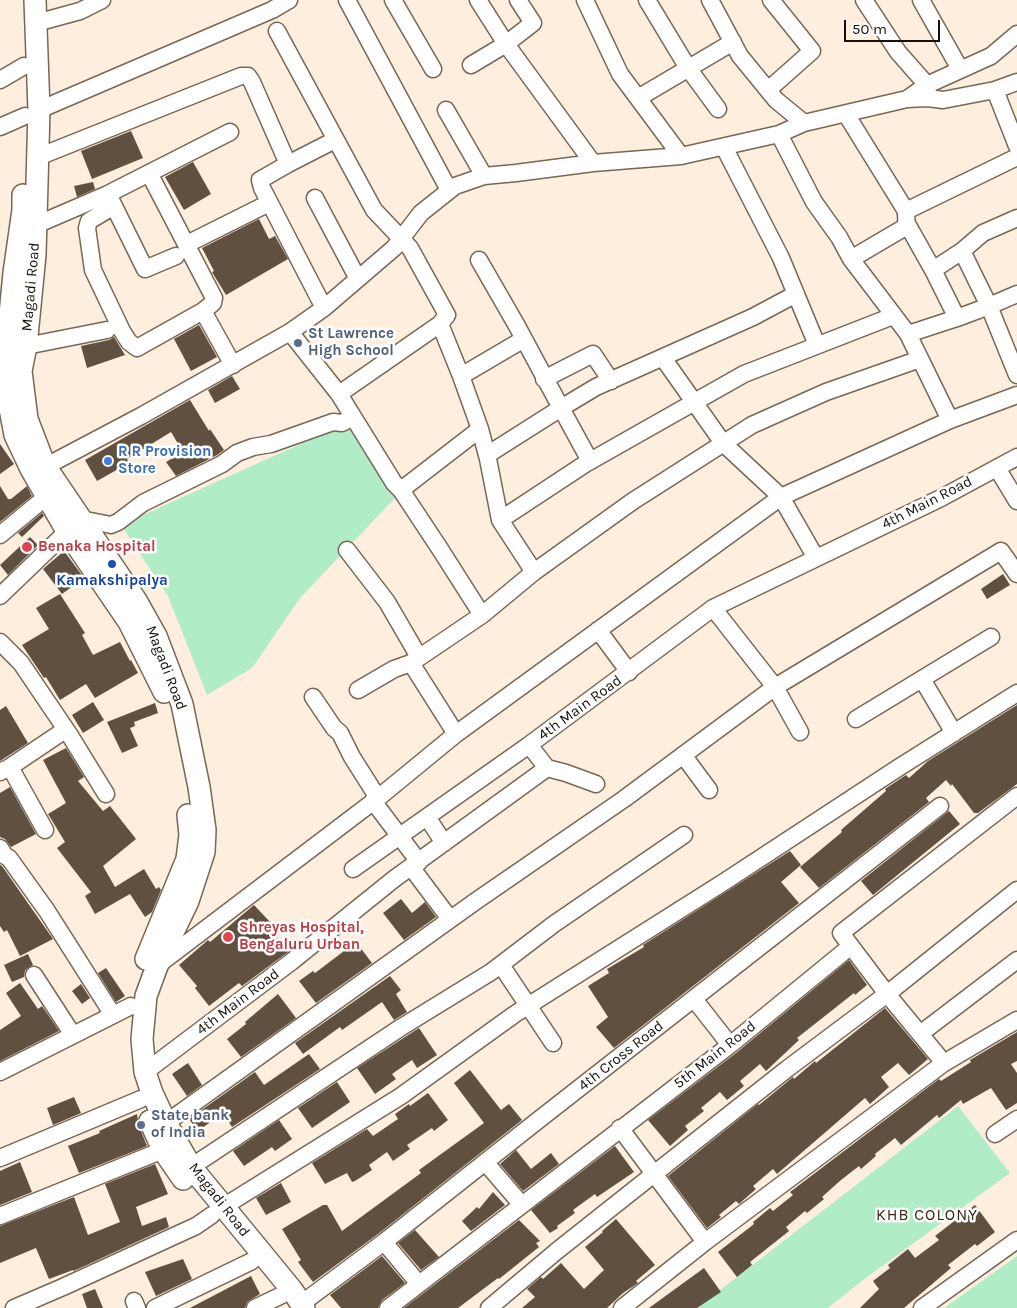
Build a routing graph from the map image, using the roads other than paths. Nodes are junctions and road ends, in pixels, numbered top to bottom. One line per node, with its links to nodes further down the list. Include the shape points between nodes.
1 (21, 0): 20 (main road, Magadi Road)
2 (35, 0): 15 (main road, Magadi Road)
3 (102, 0): 15 (street, via 80,11)
4 (289, 0): 33 (street)
5 (347, 0): 49 (street)
6 (394, 0): 23 (street)
7 (478, 0): 19 (street)
8 (518, 0): 19 (street, via 533,23)
9 (585, 0): 30 (street, via 620,74)
10 (647, 0): 22 (street)
11 (771, 0): 27 (street, via 812,51)
12 (864, 0): 29 (street)
13 (921, 0): 24 (street)
14 (712, 1): 18 (street)
15 (36, 23): 33 (main road, Magadi Road)
16 (277, 31): 39 (street)
17 (1017, 34): 24 (street, via 991,56)
18 (733, 42): 22 (street); 27 (street, via 740,56)
19 (506, 44): 21 (street); 45 (street)
20 (24, 66): 25 (street); 33 (main road, Magadi Road)
21 (471, 66)
22 (688, 68): 30 (street); 31 (street)
23 (432, 69)
24 (960, 69): 29 (street)
25 (0, 80)
26 (1017, 82): 28 (street)
27 (768, 90): 35 (street)
28 (995, 90): 29 (street, via 943,100); 40 (street)
29 (928, 92): 34 (street)
30 (638, 98): 42 (street)
31 (718, 109)
32 (446, 110): 48 (street)
33 (32, 113): 36 (street); 43 (main road, Magadi Road); 63 (main road, Magadi Road, via 23,210)
34 (846, 114): 35 (street); 53 (street)
35 (804, 123): 38 (street)
36 (0, 127)
37 (230, 132): 47 (street)
38 (780, 134): 41 (street); 60 (street, via 814,202)
39 (335, 140): 46 (street); 56 (street, via 374,210)
40 (1017, 146)
41 (724, 147): 42 (street); 65 (street)
42 (681, 156): 45 (street)
43 (38, 157): 46 (street, via 240,76 248,76); 55 (main road, Magadi Road)
44 (1017, 157): 53 (street)
45 (593, 163): 48 (street)
46 (288, 164): 52 (street, via 260,180)
47 (149, 173): 51 (street); 69 (street, via 214,298)
48 (484, 176): 49 (street)
49 (449, 190): 56 (street, via 421,213)
50 (315, 198): 64 (street)
51 (111, 200): 55 (street); 59 (street, via 145,269); 69 (street, via 89,221 87,228 93,270 129,342 137,348)
52 (269, 202): 57 (street); 68 (street)
53 (906, 216): 60 (street, via 907,226); 62 (street)
54 (1017, 218): 58 (street, via 982,233)
55 (36, 225): 78 (main road, Magadi Road)
56 (400, 239): 64 (street); 72 (street, via 410,248 446,315)
57 (191, 242)
58 (962, 251): 62 (street); 67 (street)
59 (176, 256)
60 (851, 259): 70 (street)
61 (479, 260): 76 (street)
62 (933, 270): 71 (street)
63 (7, 274): 95 (main road, Magadi Road, via 9,403)
64 (358, 279): 68 (street)
65 (796, 294): 77 (street); 80 (street)
66 (1017, 294): 67 (street)
67 (989, 306): 71 (street); 79 (street)
68 (324, 308): 74 (street)
69 (203, 311): 82 (street)
70 (893, 316): 75 (street); 77 (street)
71 (957, 318): 75 (street)
72 (440, 324): 84 (street); 87 (street)
73 (107, 330): 78 (street)
74 (290, 332): 82 (street); 87 (street)
75 (908, 334): 81 (street)
76 (524, 339): 84 (street); 85 (street)
77 (817, 345): 89 (street, via 744,374)
78 (26, 346): 101 (main road, Magadi Road, via 21,371 27,419)
79 (1013, 351): 83 (street)
80 (663, 358): 86 (street); 89 (street)
81 (920, 358): 93 (street); 96 (street, via 826,392 752,425)
82 (233, 365): 101 (street)
83 (1017, 375)
84 (461, 376): 94 (street)
85 (544, 379): 86 (street, via 593,354); 91 (street)
86 (611, 381): 91 (street)
87 (339, 394): 92 (street)
88 (1017, 395): 93 (street)
89 (695, 402): 96 (street); 99 (street)
90 (0, 406): 95 (street)
91 (560, 408): 97 (street); 99 (street)
92 (353, 417): 102 (street); 107 (street, via 237,453 222,464 143,503 112,525)
93 (950, 420): 104 (street)
94 (480, 429): 97 (street); 102 (street)
95 (15, 435): 101 (main road, Magadi Road)
96 (723, 443): 104 (street); 111 (street, via 633,501)
97 (487, 455): 106 (street)
98 (1017, 457): 100 (street, 4th Main Road)
99 (590, 461): 106 (street)
100 (997, 468): 105 (street); 110 (street, 4th Main Road)
101 (39, 470): 103 (main road, Magadi Road); 107 (main road, Magadi Road)
102 (401, 490): 115 (street)
103 (46, 497): 107 (main road, Magadi Road); 108 (street)
104 (781, 497): 110 (street); 116 (street)
105 (1017, 501)
106 (500, 520): 111 (street)
107 (73, 525): 113 (street); 154 (main road, Magadi Road, via 132,594 156,636 182,704 199,787 205,830 204,852 188,901)
108 (0, 536)
109 (346, 550): 119 (street, via 387,602)
110 (816, 558): 114 (street, 4th Main Road)
111 (534, 572): 115 (street)
112 (1017, 574): 122 (street, via 1001,552)
113 (0, 596)
114 (713, 608): 120 (street, 4th Main Road); 122 (street)
115 (482, 615): 119 (street)
116 (598, 630): 120 (street); 130 (street)
117 (991, 637): 121 (street)
118 (0, 642): 127 (street, via 21,662)
119 (415, 660): 123 (street, via 394,668); 130 (street)
120 (629, 672): 131 (street, 4th Main Road)
121 (922, 679): 126 (street); 129 (street)
122 (775, 687): 128 (street); 132 (street)
123 (358, 690)
124 (1017, 693): 129 (street)
125 (313, 697): 139 (street, via 340,732)
126 (856, 719)
127 (66, 731): 134 (street); 137 (street)
128 (800, 732)
129 (954, 732): 158 (street)
130 (456, 734): 139 (street)
131 (529, 745): 133 (street, 4th Main Road); 141 (street)
132 (683, 755): 135 (street); 136 (street)
133 (547, 768): 136 (street); 145 (street, 4th Main Road)
134 (5, 769): 142 (street)
135 (709, 790)
136 (610, 792): 150 (street)
137 (106, 794)
138 (1017, 796): 151 (street, via 842,933)
139 (376, 800): 144 (street); 154 (street)
140 (940, 806): 157 (street, 4th Cross Road)
141 (427, 817): 144 (street); 145 (street)
142 (45, 830)
143 (684, 835): 153 (street, via 554,924)
144 (399, 836): 147 (street); 148 (street)
145 (444, 843): 147 (street, 4th Main Road)
146 (3, 856): 159 (street)
147 (415, 864): 150 (street); 167 (street, 4th Main Road)
148 (353, 869)
149 (1017, 890): 156 (street)
150 (450, 919): 170 (street)
151 (851, 946): 156 (street); 164 (street, 5th Main Road)
152 (1017, 960): 161 (street)
153 (501, 965): 158 (street); 176 (street)
154 (150, 966): 159 (main road, Magadi Road); 167 (main road, Magadi Road, via 142,1040)
155 (34, 975): 162 (street)
156 (887, 994): 161 (street); 177 (street)
157 (694, 1000): 164 (street); 175 (street, 4th Cross Road)
158 (528, 1006): 163 (street); 179 (street, via 401,1096)
159 (122, 1010): 162 (street); 168 (main road, Magadi Road, via 130,1036 132,1066)
160 (1017, 1020): 165 (street)
161 (920, 1034): 165 (street)
162 (73, 1035): 166 (street)
163 (553, 1043)
164 (730, 1045): 171 (street, 5th Main Road)
165 (944, 1063): 183 (street)
166 (2, 1065)
167 (145, 1072): 170 (main road, Magadi Road)
168 (140, 1099): 173 (main road, Magadi Road); 174 (street)
169 (1017, 1119): 172 (street)
170 (166, 1123): 176 (main road, Magadi Road)
171 (620, 1128): 177 (street); 178 (street, 5th Main Road)
172 (995, 1134)
173 (163, 1150): 179 (main road, Magadi Road, via 179,1174); 180 (street)
174 (0, 1158)
175 (485, 1162): 178 (street); 182 (street, 4th Cross Road)
176 (191, 1167): 179 (main road, Magadi Road)
177 (654, 1174): 183 (street); 192 (street)
178 (522, 1205): 185 (street, 5th Main Road)
179 (218, 1211): 184 (main road, Magadi Road); 186 (main road, Magadi Road); 188 (street, via 196,1226)
180 (0, 1216)
181 (1017, 1240): 187 (street)
182 (384, 1242): 185 (street); 186 (street, 4th Cross Road)
183 (705, 1242): 193 (street)
184 (252, 1261): 186 (main road, Magadi Road); 189 (street)
185 (419, 1284): 191 (street, 5th Main Road)
186 (295, 1304): 190 (street, 4th Cross Road)
187 (924, 1307)
188 (14, 1308)
189 (155, 1308)
190 (255, 1308)
191 (388, 1308)
192 (489, 1308)
193 (622, 1308)

